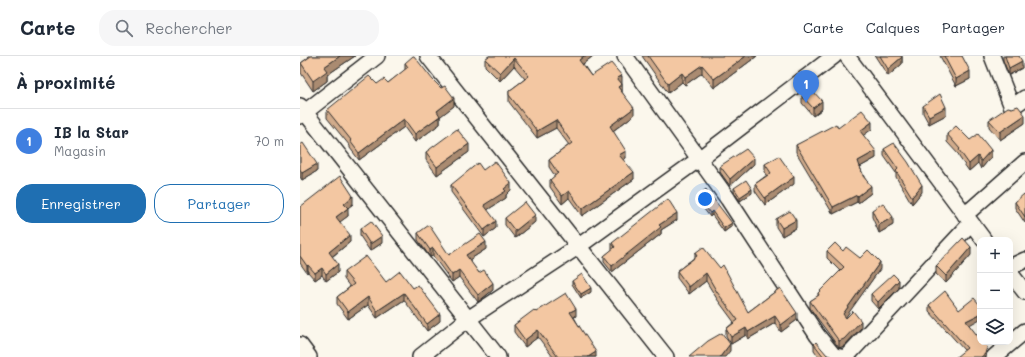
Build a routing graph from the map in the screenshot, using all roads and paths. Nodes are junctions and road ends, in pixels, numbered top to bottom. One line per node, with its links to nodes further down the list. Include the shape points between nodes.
1 (377, 56): 8 (street)
2 (428, 56): 13 (street)
3 (625, 56): 9 (street)
4 (834, 56): 9 (street)
5 (847, 56): 11 (street)
6 (992, 56): 7 (street, via 1012,107)
7 (1025, 98)
8 (302, 111): 18 (street)
9 (699, 159): 13 (street); 25 (street, via 728,199 816,335 834,356)
10 (1025, 162): 11 (street)
11 (968, 219): 12 (street); 26 (street)
12 (982, 237)
13 (580, 246): 18 (street); 24 (street)
14 (1025, 260): 15 (street)
15 (1013, 266)
16 (1013, 277): 17 (street)
17 (1025, 292)
18 (468, 319): 22 (street); 23 (street)
19 (1025, 331): 27 (street)
20 (300, 345): 21 (street)
21 (310, 357)
22 (420, 357)
23 (498, 357)
24 (666, 357)
25 (840, 357)
26 (846, 357)
27 (994, 357)

